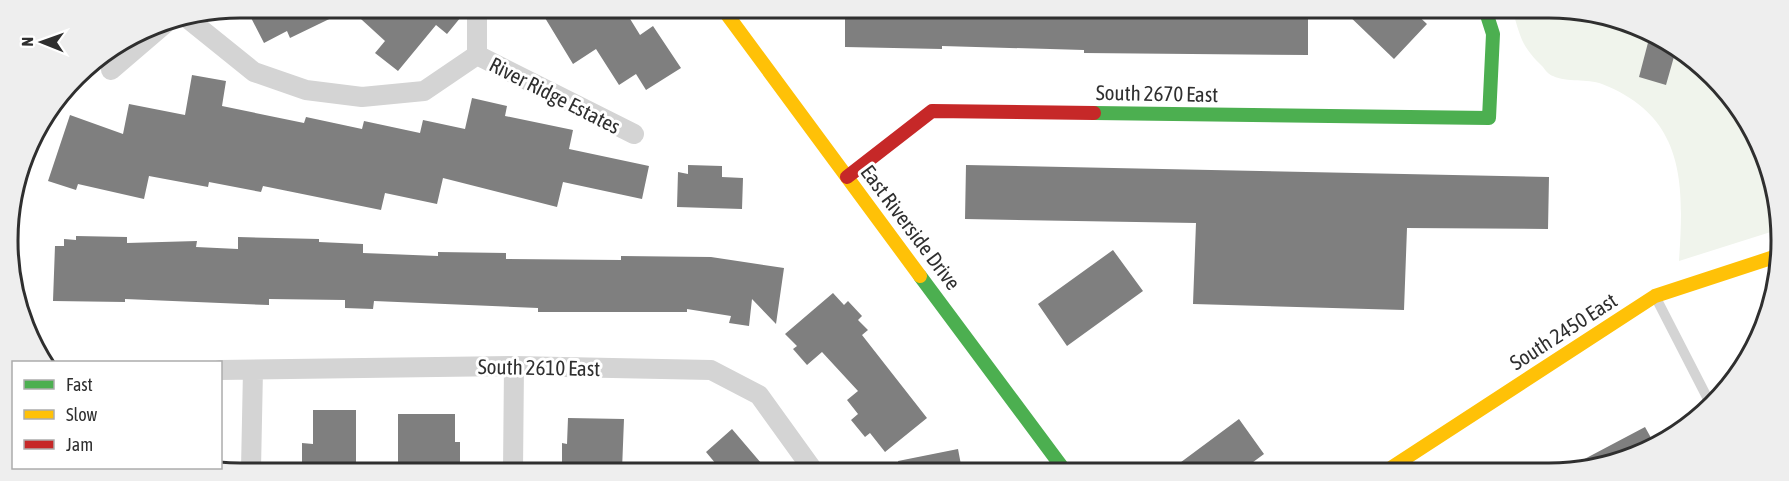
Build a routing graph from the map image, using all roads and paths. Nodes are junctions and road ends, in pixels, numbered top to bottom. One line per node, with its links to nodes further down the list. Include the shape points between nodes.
1 (477, 18): 6 (street, River Ridge Estates)
2 (730, 18): 9 (street, East Riverside Drive)
3 (1488, 18): 9 (street, South 2670 East, via 1493,34 1489,118 932,111)
4 (193, 23): 6 (street, River Ridge Estates, via 254,72 306,90 362,97 424,91)
5 (148, 38): 7 (street)
6 (477, 55): 8 (street, River Ridge Estates)
7 (111, 70)
8 (634, 134)
9 (847, 177): 19 (street, East Riverside Drive)
10 (1771, 258): 11 (street, South 2450 East)
11 (1655, 296): 15 (lane); 20 (street, South 2450 East)
12 (514, 366): 14 (street, South 2610 East); 17 (street); 18 (street, South 2610 East, via 711,370 759,395)
13 (222, 369): 14 (street, South 2610 East)
14 (253, 370): 16 (street)
15 (1707, 397)
16 (251, 463)
17 (513, 463)
18 (808, 463)
19 (1059, 463)
20 (1398, 463)

